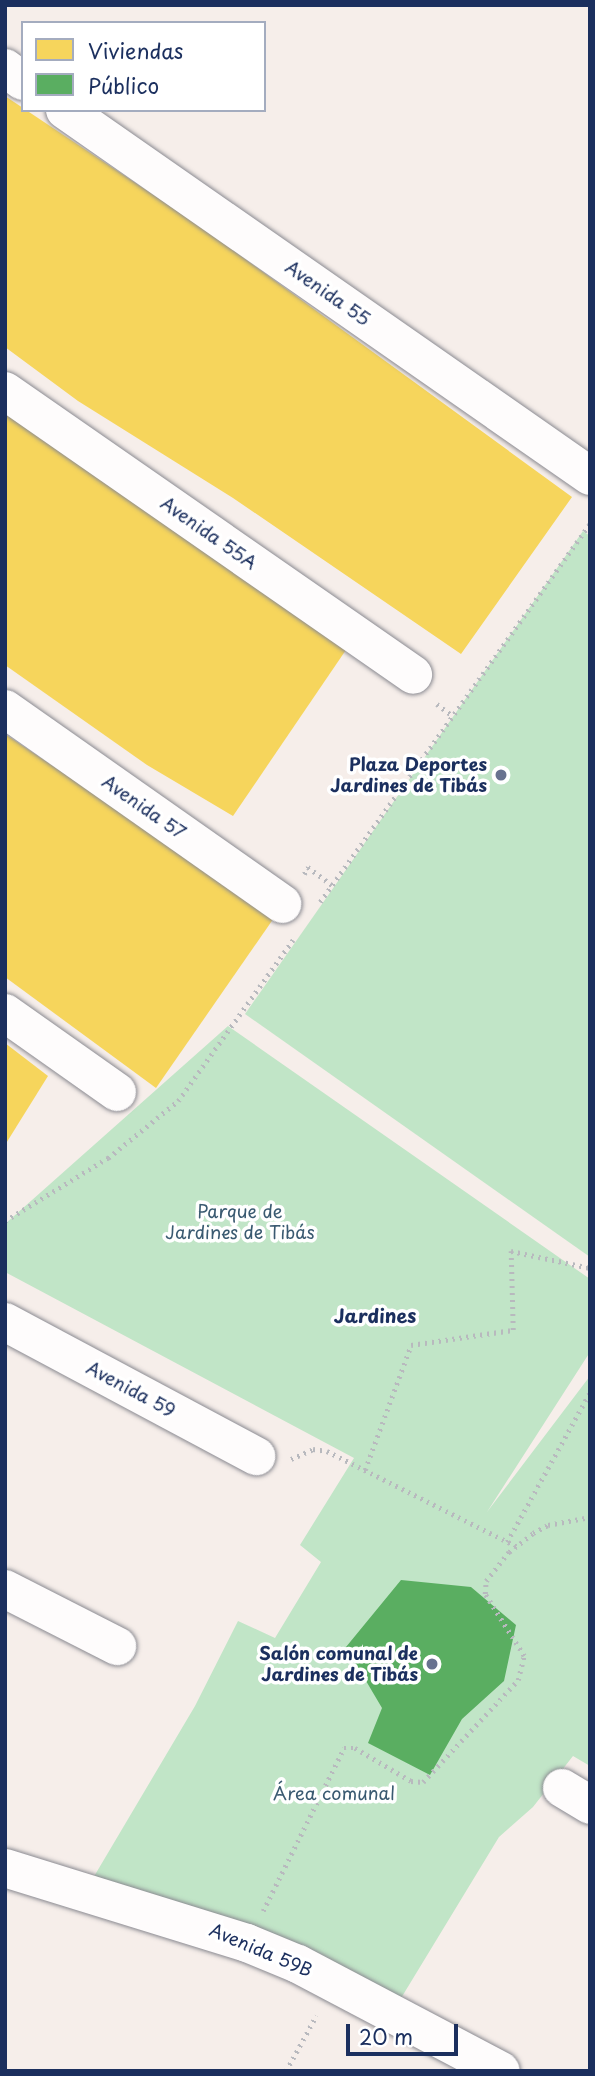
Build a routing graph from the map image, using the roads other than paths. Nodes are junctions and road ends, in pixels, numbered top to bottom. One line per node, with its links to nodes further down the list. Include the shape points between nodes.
1 (5, 68): 2 (street)
2 (21, 79)
3 (68, 112): 5 (street, Avenida 55)
4 (5, 391): 6 (street, Avenida 55A)
5 (590, 476)
6 (413, 675)
7 (5, 709): 8 (street, Avenida 57)
8 (282, 904)
9 (5, 1013): 10 (street)
10 (117, 1092)
11 (5, 1322): 12 (street, Avenida 59)
12 (256, 1456)
13 (5, 1589): 14 (street)
14 (117, 1647)
15 (5, 1868): 16 (street, Avenida 59B, via 206,1927 334,1983)
16 (501, 2071)

